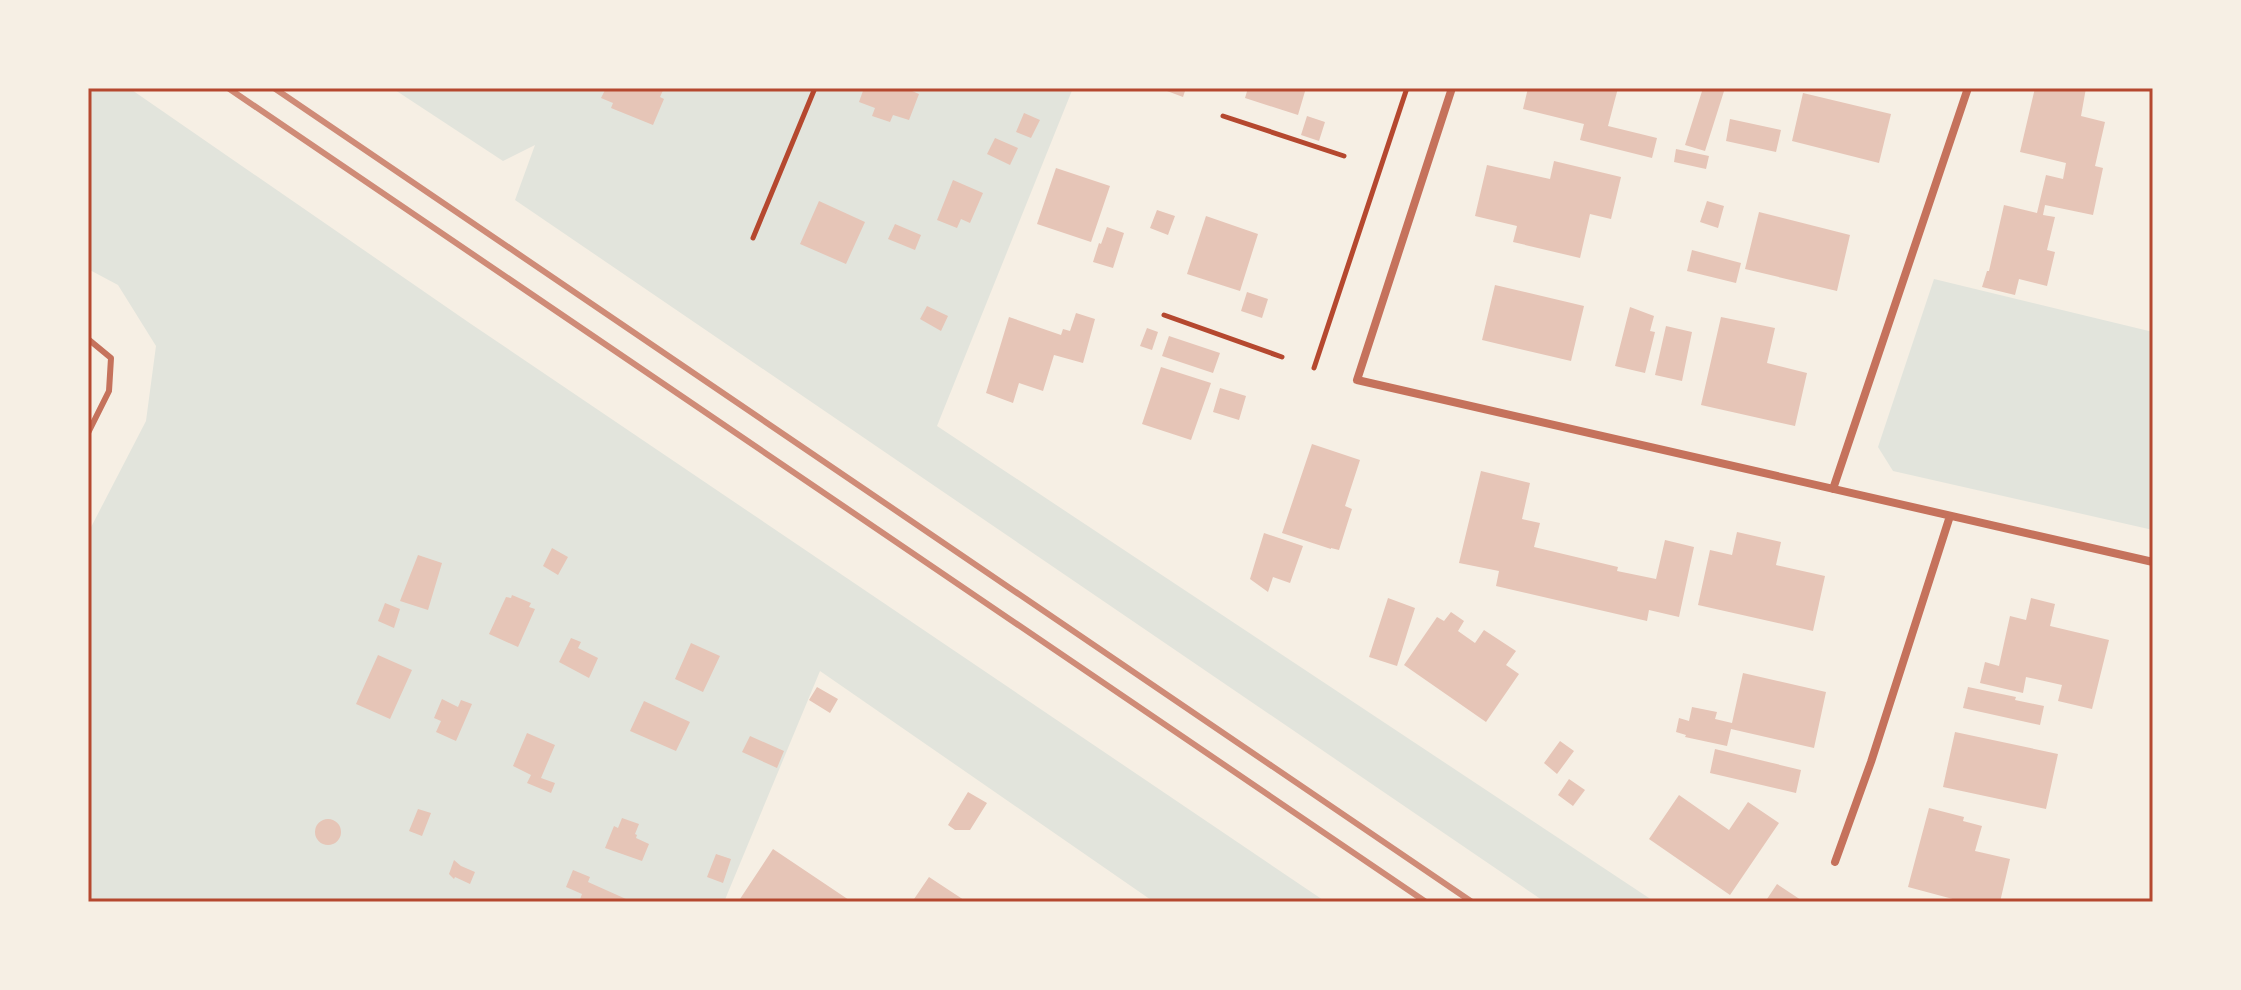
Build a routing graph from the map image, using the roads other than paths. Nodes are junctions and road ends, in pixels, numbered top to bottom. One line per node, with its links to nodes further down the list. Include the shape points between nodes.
1 (1452, 88): 5 (street, via 1357,380)
2 (1968, 88): 5 (street)
3 (88, 339): 4 (lane, via 111,358 109,391)
4 (88, 433)
5 (1833, 489): 6 (street)
6 (1950, 516): 7 (street); 8 (street)
7 (2153, 562)
8 (1835, 862)

